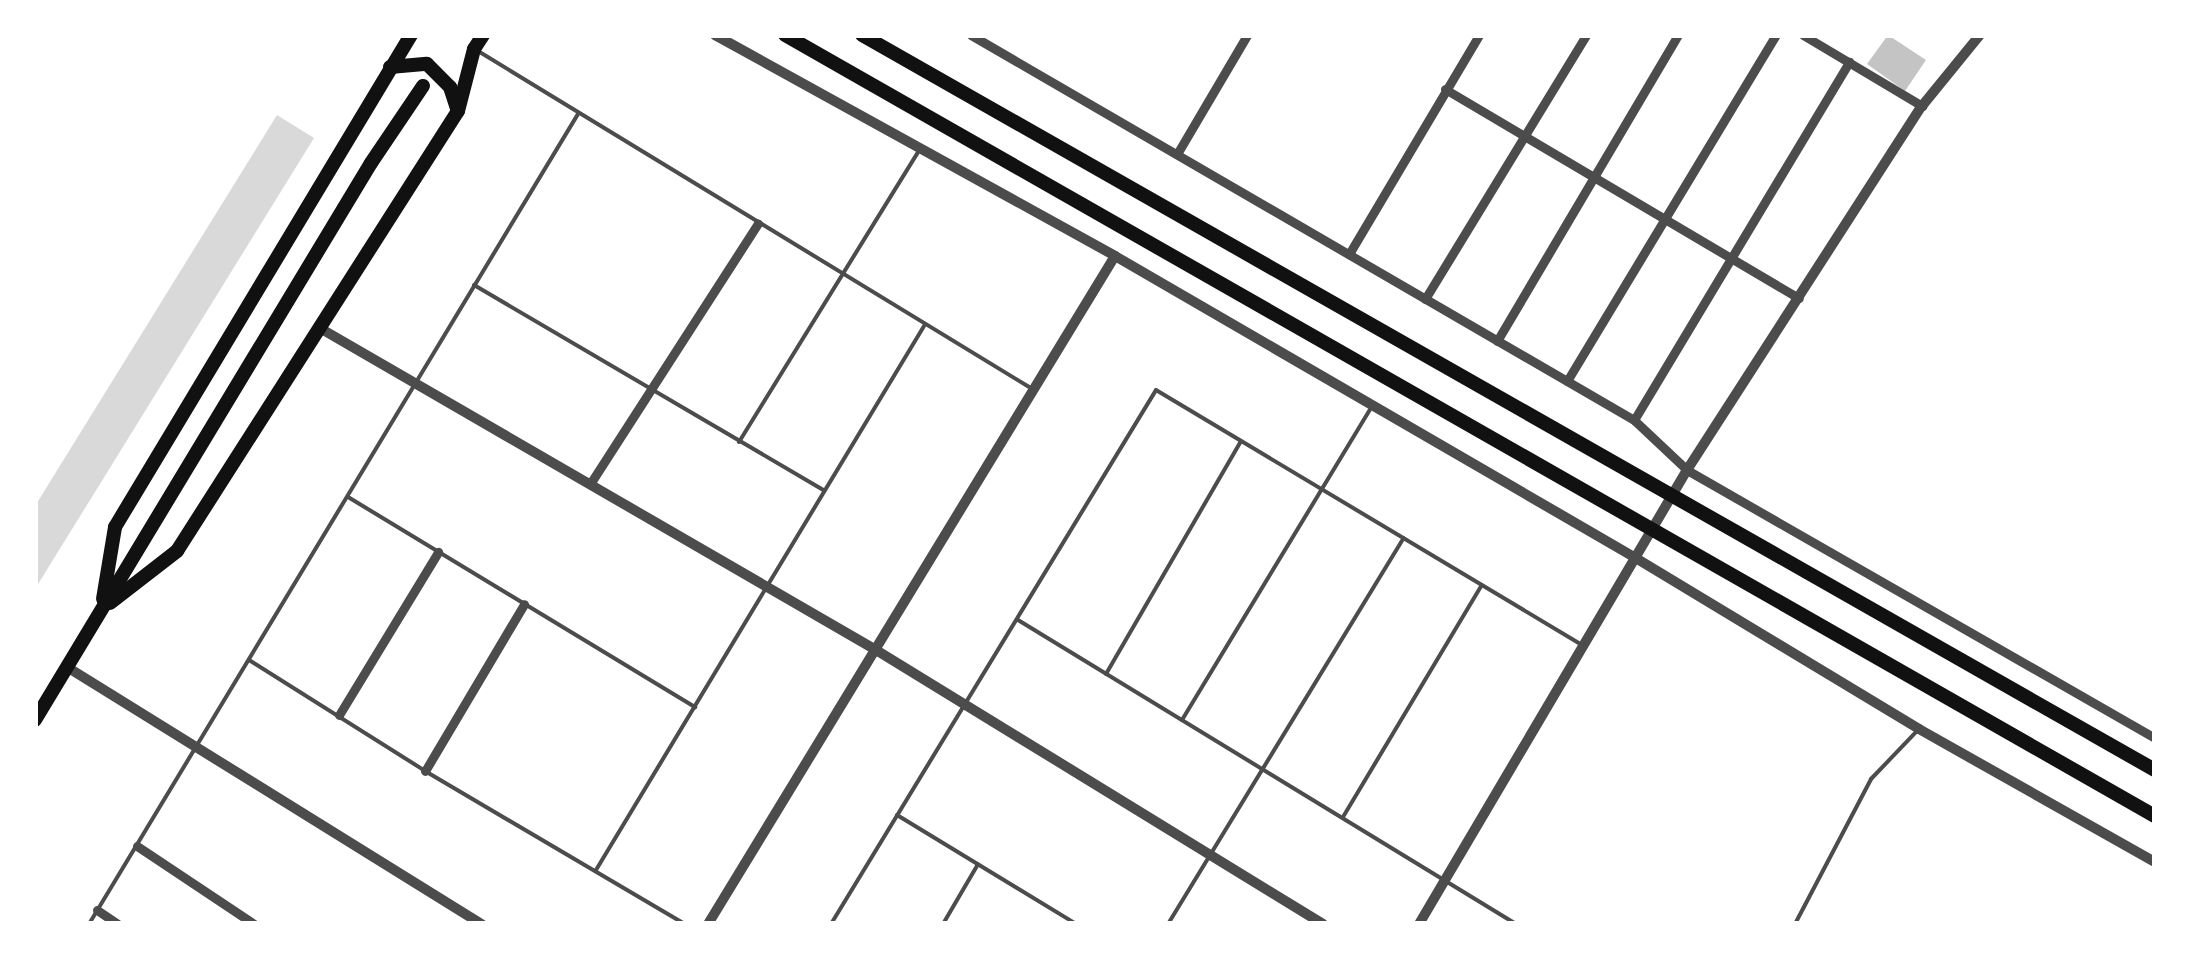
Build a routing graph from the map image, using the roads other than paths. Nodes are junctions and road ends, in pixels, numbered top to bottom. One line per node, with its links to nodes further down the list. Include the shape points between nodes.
1 (411, 35): 16 (main road)
2 (483, 35): 14 (main road)
3 (714, 35): 23 (street)
4 (786, 35): 76 (main road)
5 (862, 35): 73 (main road)
6 (971, 35): 24 (street)
7 (1248, 35): 24 (street)
8 (1479, 35): 18 (street)
9 (1586, 35): 22 (street)
10 (1678, 35): 25 (street)
11 (1776, 35): 26 (street)
12 (1803, 35): 15 (street)
13 (1980, 35): 19 (street)
14 (474, 49): 20 (main road); 21 (lane)
15 (1849, 62): 19 (street); 30 (street)
16 (390, 67): 20 (main road, via 427,64 450,88); 57 (main road, via 115,527)
17 (423, 86): 57 (main road)
18 (1445, 89): 22 (street); 28 (street)
19 (1922, 106): 33 (street)
20 (458, 111): 36 (main road)
21 (578, 114): 27 (lane); 32 (lane)
22 (1524, 136): 25 (street); 34 (street)
23 (920, 148): 29 (street); 31 (lane)
24 (1177, 154): 28 (street)
25 (1594, 176): 26 (street); 37 (street)
26 (1664, 218): 30 (street); 38 (street)
27 (758, 223): 31 (lane); 40 (street)
28 (1349, 254): 34 (street)
29 (1115, 256): 41 (street); 42 (street)
30 (1732, 258): 33 (street); 43 (street)
31 (842, 274): 35 (lane); 45 (lane)
32 (474, 284): 39 (lane); 40 (lane)
33 (1799, 298): 46 (street)
34 (1426, 299): 37 (street)
35 (925, 324): 41 (lane); 49 (lane)
36 (318, 326): 39 (street); 57 (main road, via 177,552)
37 (1498, 341): 38 (street)
38 (1567, 381): 43 (street)
39 (415, 382): 47 (street); 50 (lane)
40 (651, 390): 45 (lane); 47 (street)
41 (1034, 390): 60 (street)
42 (1372, 405): 48 (lane); 53 (street)
43 (1634, 420): 46 (street)
44 (1241, 441): 48 (lane); 58 (lane, via 1156,390); 63 (lane)
45 (739, 442): 49 (lane)
46 (1687, 470): 53 (street); 70 (street)
47 (590, 484): 55 (street)
48 (1321, 489): 51 (lane); 68 (lane)
49 (824, 490): 55 (lane)
50 (348, 497): 52 (lane); 61 (lane)
51 (1404, 538): 54 (lane); 72 (lane)
52 (438, 552): 56 (lane); 66 (street)
53 (1634, 557): 59 (street); 69 (street)
54 (1482, 585): 59 (lane); 77 (lane)
55 (766, 586): 60 (street); 65 (lane)
56 (524, 604): 65 (lane); 74 (street)
57 (102, 610): 62 (main road)
58 (1018, 620): 63 (lane); 64 (lane)
59 (1582, 644): 83 (street)
60 (876, 650): 64 (street); 91 (street)
61 (249, 660): 66 (lane); 71 (lane)
62 (67, 667): 67 (main road); 71 (street)
63 (1106, 674): 68 (lane)
64 (964, 704): 75 (lane); 79 (street)
65 (695, 707): 82 (lane)
66 (339, 715): 74 (lane)
67 (35, 720)
68 (1182, 720): 72 (lane)
69 (1919, 729): 80 (street); 100 (lane, via 1871,779)
70 (2155, 738)
71 (195, 748): 78 (lane); 89 (street)
72 (1263, 770): 77 (lane); 79 (lane)
73 (2155, 770)
74 (425, 771): 82 (lane)
75 (896, 815): 81 (lane); 92 (lane)
76 (2155, 816)
77 (1342, 818): 83 (lane)
78 (137, 846): 84 (lane); 88 (street)
79 (1208, 853): 96 (lane); 97 (street)
80 (2155, 862)
81 (978, 864): 85 (lane); 93 (lane)
82 (596, 870): 90 (lane)
83 (1446, 881): 98 (street); 99 (lane)
84 (97, 910): 86 (lane); 87 (street)
85 (1063, 916): 94 (lane); 95 (lane)
86 (89, 924)
87 (118, 924)
88 (254, 924)
89 (482, 924)
90 (686, 924)
91 (708, 924)
92 (831, 924)
93 (943, 924)
94 (1058, 924)
95 (1076, 924)
96 (1168, 924)
97 (1324, 924)
98 (1419, 924)
99 (1516, 924)
100 (1794, 924)

